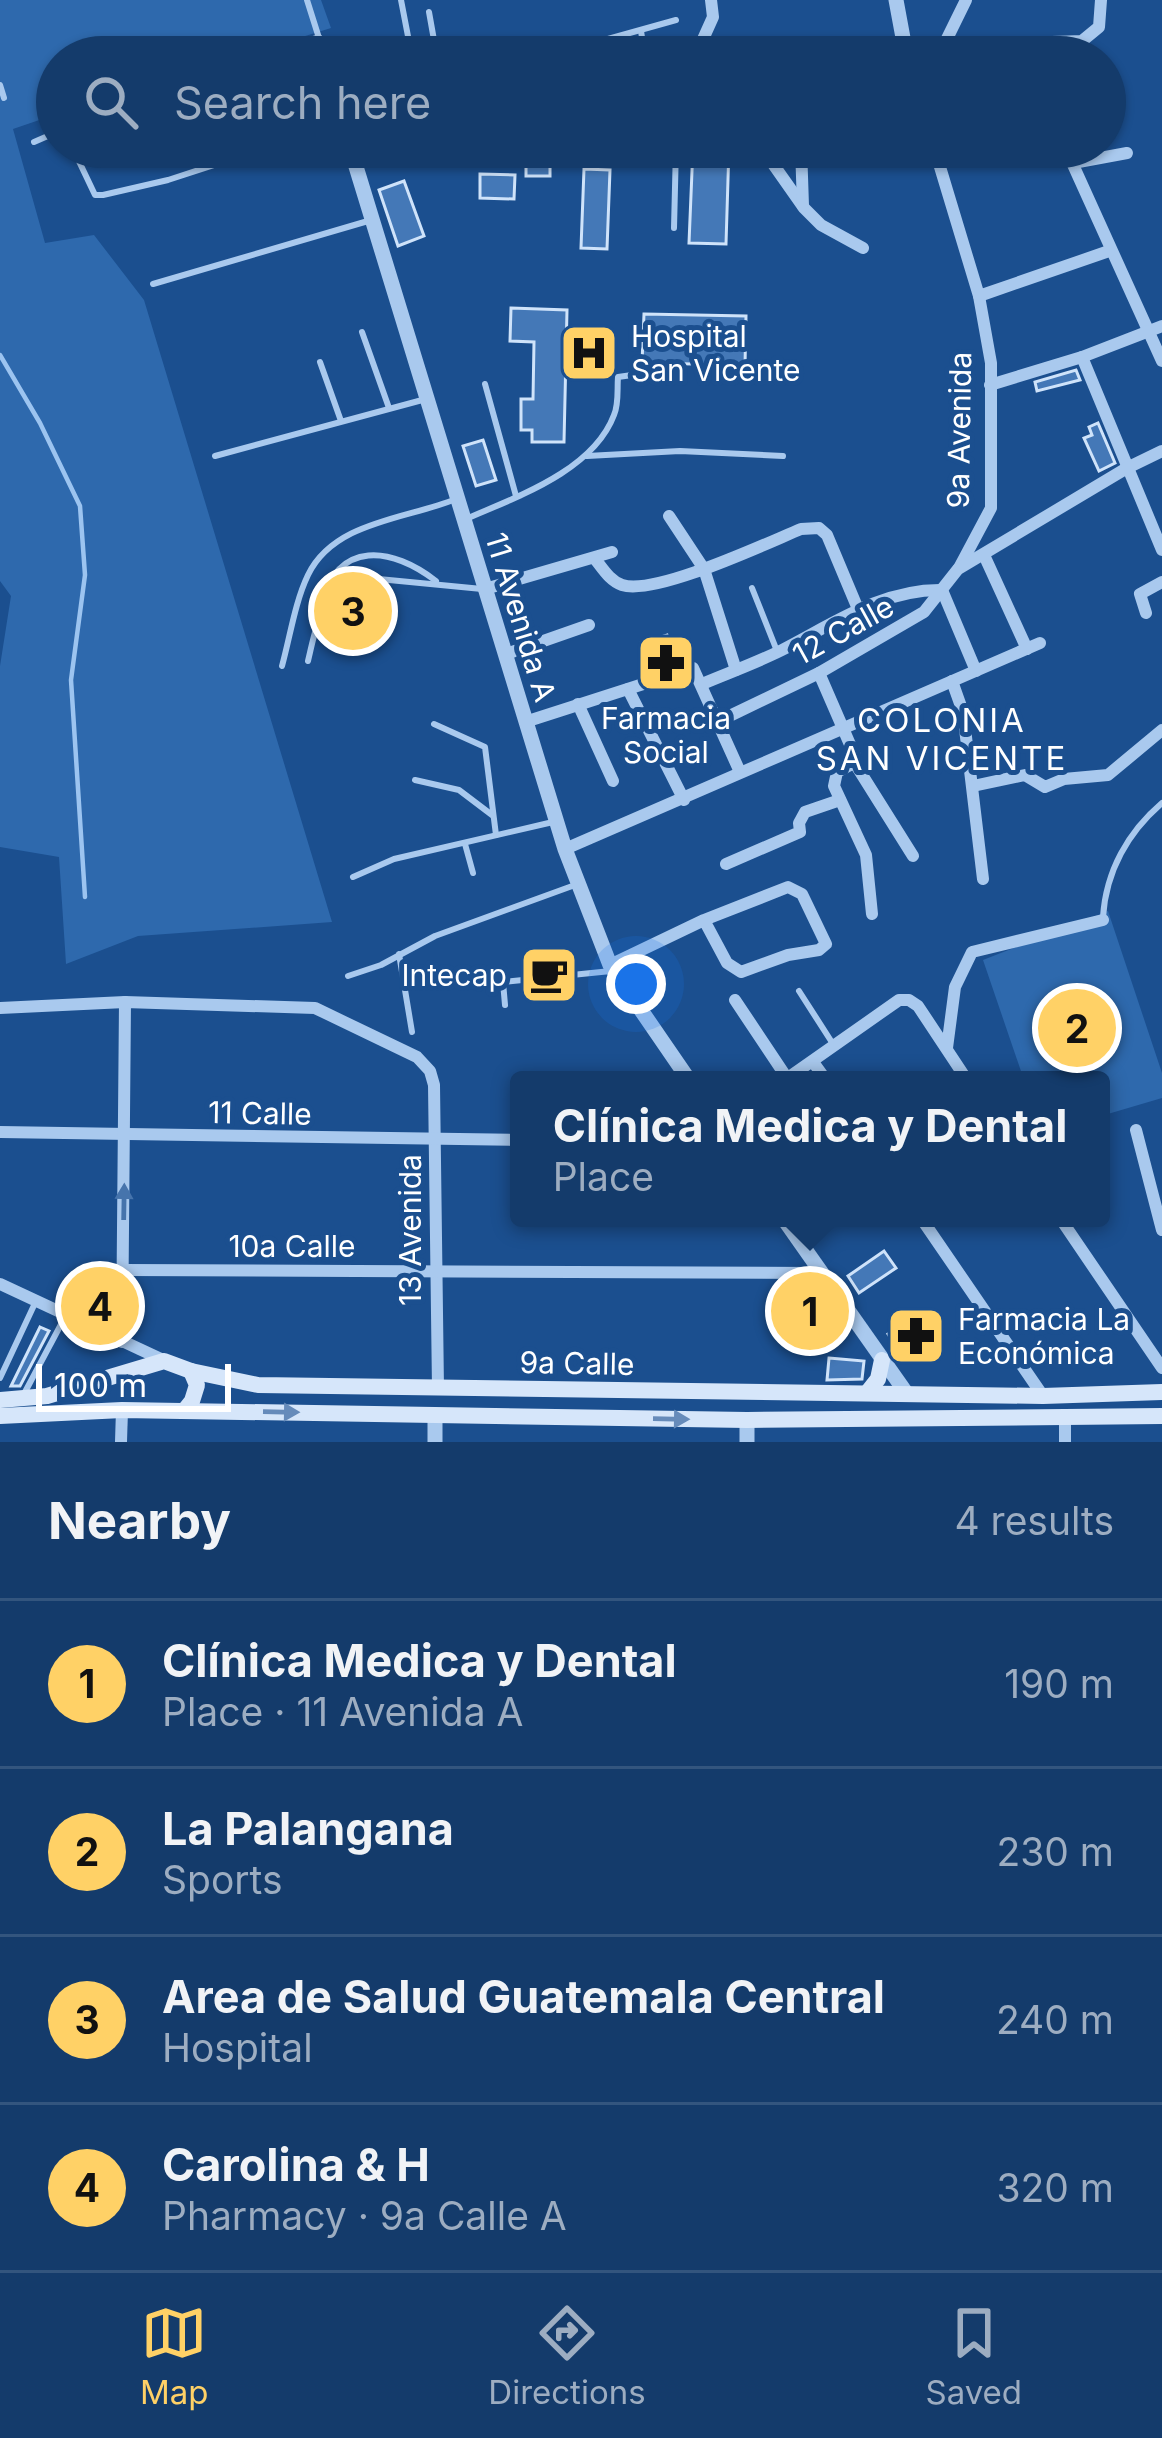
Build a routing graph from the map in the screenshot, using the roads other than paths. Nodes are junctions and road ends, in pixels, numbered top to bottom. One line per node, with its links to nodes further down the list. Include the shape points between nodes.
1 (307, 0): 10 (lane)
2 (401, 0): 11 (lane)
3 (710, 0): 15 (street)
4 (896, 0): 16 (street)
5 (966, 0): 17 (street)
6 (1101, 0): 18 (street)
7 (429, 12): 12 (lane)
8 (676, 20): 9 (lane)
9 (641, 29): 13 (lane); 14 (lane)
10 (319, 36)
11 (408, 36)
12 (433, 36)
13 (618, 36)
14 (642, 36)
15 (704, 36)
16 (902, 36)
17 (948, 36)
18 (1090, 36)
19 (0, 86): 20 (lane)
20 (4, 98)
21 (81, 168): 22 (lane, via 95,195)
22 (205, 168)
23 (356, 168): 30 (street, 11 Avenida A)
24 (675, 168): 31 (lane)
25 (776, 168): 29 (street)
26 (802, 168): 29 (street)
27 (940, 168): 35 (street, 9a Avenida)
28 (1075, 168): 33 (street)
29 (804, 208): 32 (street)
30 (372, 220): 34 (lane); 44 (street, 11 Avenida A)
31 (674, 228)
32 (863, 248)
33 (1109, 251): 35 (street); 36 (street)
34 (154, 284)
35 (979, 296): 43 (street, 9a Avenida)
36 (1155, 329): 38 (street); 39 (street)
37 (362, 332): 45 (lane)
38 (1082, 358): 43 (street); 51 (street)
39 (1162, 361)
40 (320, 362): 46 (lane)
41 (660, 370): 48 (lane, via 618,377 616,413)
42 (485, 384): 52 (lane)
43 (990, 385): 61 (street, 9a Avenida, via 992,508)
44 (426, 399): 45 (lane); 53 (street, 11 Avenida A)
45 (389, 409): 46 (lane)
46 (341, 422): 50 (lane)
47 (1162, 452): 51 (street, 12 Calle)
48 (584, 456): 49 (lane); 52 (lane)
49 (783, 456)
50 (215, 457)
51 (1127, 468): 56 (street); 58 (street, 12 Calle)
52 (516, 496): 55 (lane)
53 (456, 499): 55 (street, 11 Avenida A); 74 (lane, via 351,532 332,547 310,572)
54 (669, 516): 60 (street)
55 (463, 521): 65 (street, 11 Avenida A)
56 (1162, 550)
57 (612, 553): 59 (street)
58 (984, 555): 61 (street, 12 Calle); 76 (street, via 1034,646)
59 (595, 559): 60 (street, via 626,586); 65 (street)
60 (704, 569): 67 (street, via 819,528); 75 (street)
61 (958, 569): 66 (street, 12 Calle)
62 (1162, 582): 69 (street, via 1140,594)
63 (439, 583): 65 (lane); 68 (lane, via 358,577); 68 (lane, via 417,566 356,557 338,569)
64 (752, 588): 71 (lane)
65 (485, 589): 72 (street, 11 Avenida A)
66 (942, 590): 67 (street); 76 (street); 77 (street, 12 Calle, via 924,612)
67 (858, 609): 71 (street)
68 (320, 610): 73 (lane)
69 (1146, 613)
70 (589, 625): 72 (street)
71 (778, 652): 75 (street)
72 (506, 654): 82 (street, 11 Avenida A)
73 (308, 661)
74 (282, 666)
75 (736, 670): 79 (street)
76 (976, 671): 78 (street)
77 (819, 673): 83 (street, 12 Calle); 85 (street)
78 (952, 681): 85 (street); 91 (street)
79 (702, 684): 80 (street, via 693,668); 83 (street)
80 (628, 688): 81 (street); 92 (street)
81 (578, 704): 82 (street); 90 (street)
82 (525, 722): 96 (street, 11 Avenida A)
83 (717, 722): 88 (street)
84 (434, 724): 95 (lane, via 485,747)
85 (842, 727): 87 (street); 88 (street)
86 (1162, 730): 91 (street, via 1108,775 1045,787 1025,775)
87 (854, 762): 93 (street, via 834,777); 100 (street)
88 (740, 772): 92 (street)
89 (415, 780): 95 (lane, via 459,790)
90 (614, 781)
91 (973, 786): 104 (street)
92 (684, 800): 99 (street)
93 (840, 800): 101 (street, via 805,812 800,832); 106 (street, via 866,855)
94 (1162, 802): 108 (lane, via 1135,827 1105,890)
95 (494, 817): 97 (lane)
96 (556, 821): 97 (lane); 99 (street, 11 Avenida A)
97 (496, 835): 98 (lane)
98 (465, 844): 102 (lane); 103 (lane)
99 (565, 849): 105 (street, 11 Avenida A)
100 (913, 856)
101 (726, 864)
102 (473, 873)
103 (353, 877)
104 (983, 879)
105 (578, 884): 109 (lane); 110 (street, 11 Avenida A)
106 (872, 914)
107 (704, 920): 107 (street, via 735,970 826,944 793,887); 110 (street)
108 (1103, 920): 119 (street, via 972,952 955,987)
109 (399, 954): 111 (lane); 117 (lane)
110 (613, 968): 115 (lane, via 503,982); 121 (street, 11 Avenida A)
111 (348, 976)
112 (800, 992): 118 (lane)
113 (735, 1000): 122 (street)
114 (124, 1002): 116 (street); 128 (street); 130 (street, 13 Avenida, via 315,1008 417,1057 430,1071)
115 (506, 1006)
116 (0, 1007)
117 (412, 1032)
118 (834, 1047): 119 (street, via 909,1000); 120 (street)
119 (947, 1049): 125 (street)
120 (813, 1062): 123 (street); 124 (street)
121 (683, 1071)
122 (781, 1071)
123 (799, 1071)
124 (820, 1071)
125 (962, 1071)
126 (1136, 1130): 134 (street)
127 (0, 1132): 128 (street, 11 Calle)
128 (125, 1135): 130 (street, 11 Calle); 135 (street, one-way to 128)
129 (510, 1139): 130 (street, 11 Calle)
130 (437, 1140): 136 (street, 13 Avenida)
131 (789, 1227): 137 (street)
132 (927, 1227): 151 (street)
133 (1066, 1227): 144 (street)
134 (1162, 1231)
135 (123, 1270): 136 (street, 10a Calle); 141 (street)
136 (437, 1270): 137 (street, 10a Calle); 147 (street, 13 Avenida)
137 (820, 1273): 142 (street)
138 (0, 1284): 139 (street)
139 (36, 1301): 140 (street); 146 (lane)
140 (66, 1315): 141 (street); 153 (lane)
141 (122, 1342): 143 (street)
142 (883, 1360): 149 (main road); 150 (street)
143 (164, 1361): 145 (main road, 9a Calle); 153 (main road)
144 (1162, 1368)
145 (190, 1371): 147 (main road, 9a Calle, via 258,1385); 155 (main road, via 197,1385)
146 (0, 1378)
147 (438, 1389): 149 (main road, 9a Calle)
148 (1162, 1392): 151 (main road, 9a Calle)
149 (867, 1393): 150 (main road, 9a Calle)
150 (908, 1394): 151 (main road, 9a Calle); 159 (main road, via 937,1406 1091,1409)
151 (1043, 1396)
152 (0, 1400): 153 (main road)
153 (20, 1400)
154 (122, 1410): 155 (main road, 9a Calle); 157 (main road, 9a Calle); 162 (street)
155 (184, 1411): 156 (main road, 9a Calle, one-way to 156)
156 (435, 1415): 161 (main road, 9a Calle, one-way to 161); 163 (street)
157 (0, 1416)
158 (1065, 1416): 159 (main road, 9a Calle); 161 (main road, 9a Calle); 165 (street)
159 (1107, 1416): 160 (main road, 9a Calle)
160 (1162, 1416)
161 (747, 1420): 164 (street)
162 (121, 1442)
163 (435, 1442)
164 (747, 1442)
165 (1065, 1442)

